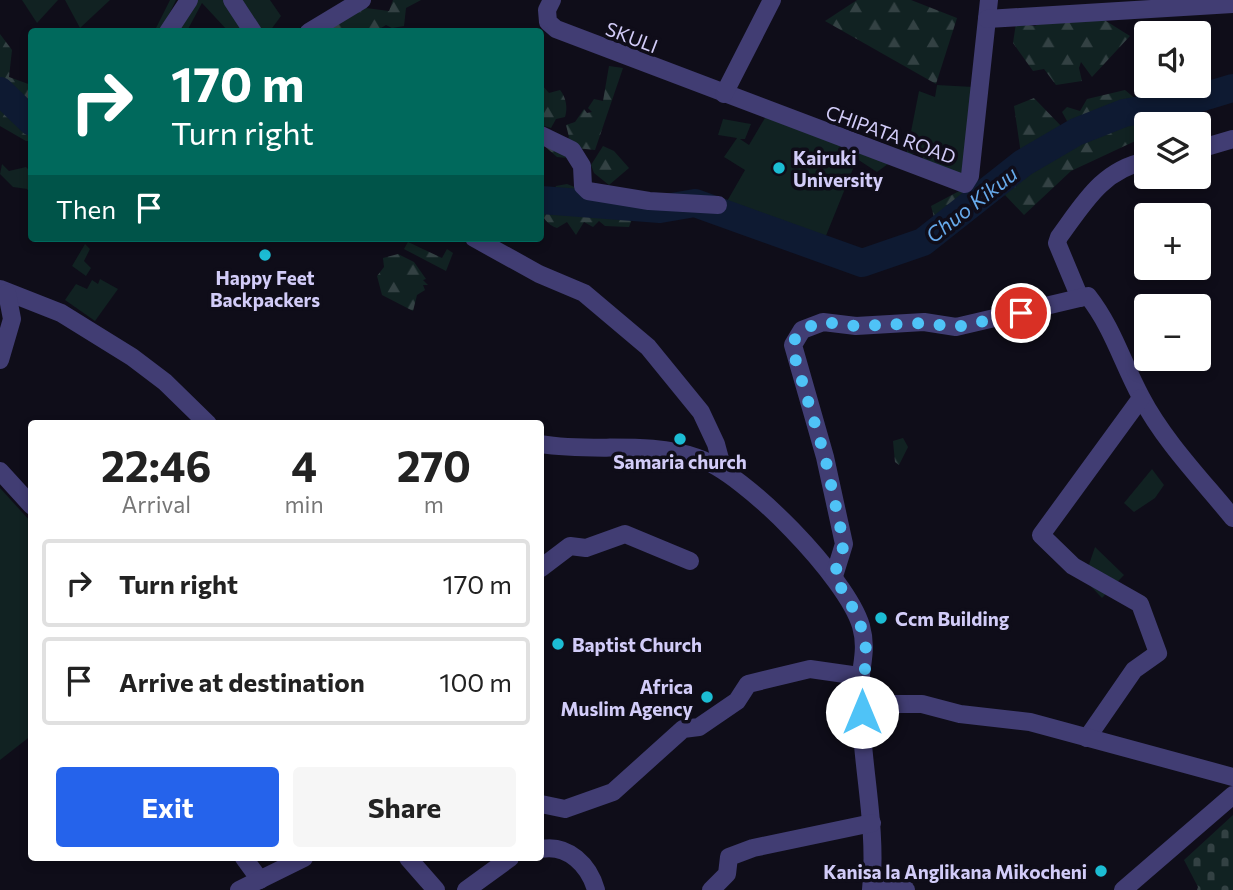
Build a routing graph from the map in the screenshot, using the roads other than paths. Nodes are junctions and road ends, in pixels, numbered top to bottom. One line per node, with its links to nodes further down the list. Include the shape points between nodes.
1 (189, 0): 9 (street)
2 (232, 0): 10 (street)
3 (362, 0): 11 (street)
4 (552, 0): 12 (street, SKULI)
5 (772, 0): 13 (street)
6 (989, 0): 8 (street)
7 (1233, 4): 8 (street)
8 (987, 19): 13 (street, CHIPATA ROAD, via 970,176 965,184)
9 (172, 28)
10 (250, 28)
11 (316, 28)
12 (544, 30): 13 (street, SKULI, via 582,39)
13 (724, 93)
14 (544, 136): 18 (street, via 572,150 588,191)
15 (1233, 139): 16 (street)
16 (1211, 145)
17 (1134, 165): 21 (street, via 1115,172 1094,188 1059,237)
18 (718, 205)
19 (481, 242): 26 (street, via 584,293 648,347 701,412)
20 (3, 291): 22 (street, via 12,318); 24 (street, via 61,313 132,357)
21 (1080, 298): 23 (street, via 1088,296 1109,324); 32 (street, via 956,327 823,322 796,336 795,358 825,457 844,544)
22 (0, 360)
23 (1142, 398): 29 (street); 34 (street, via 1041,535 1073,566 1140,604 1158,653 1134,670)
24 (203, 420)
25 (544, 445): 26 (street, via 663,449 709,461)
26 (723, 470): 32 (street, via 755,493)
27 (0, 471): 28 (street)
28 (28, 502)
29 (1233, 519)
30 (690, 561): 31 (street, via 625,534 586,548 569,546)
31 (544, 566)
32 (834, 576): 33 (street, via 861,626 866,657)
33 (860, 688): 34 (street, via 879,704 922,704 960,714 1030,722); 37 (street, via 852,675 810,669 748,684 737,701 699,727 682,729 613,792 565,809); 38 (street)
34 (1087, 738): 35 (street)
35 (1233, 777)
36 (1233, 795): 52 (street)
37 (544, 805)
38 (872, 823): 45 (street); 50 (street, via 729,857 727,874)
39 (544, 849): 49 (street, via 566,850 587,872)
40 (246, 861): 44 (street)
41 (298, 861): 44 (street)
42 (411, 861): 47 (street)
43 (506, 861): 48 (street)
44 (260, 880): 46 (street)
45 (872, 884): 51 (street, via 898,885)
46 (239, 890)
47 (436, 890)
48 (466, 890)
49 (596, 890)
50 (711, 890)
51 (906, 890)
52 (1123, 890)

